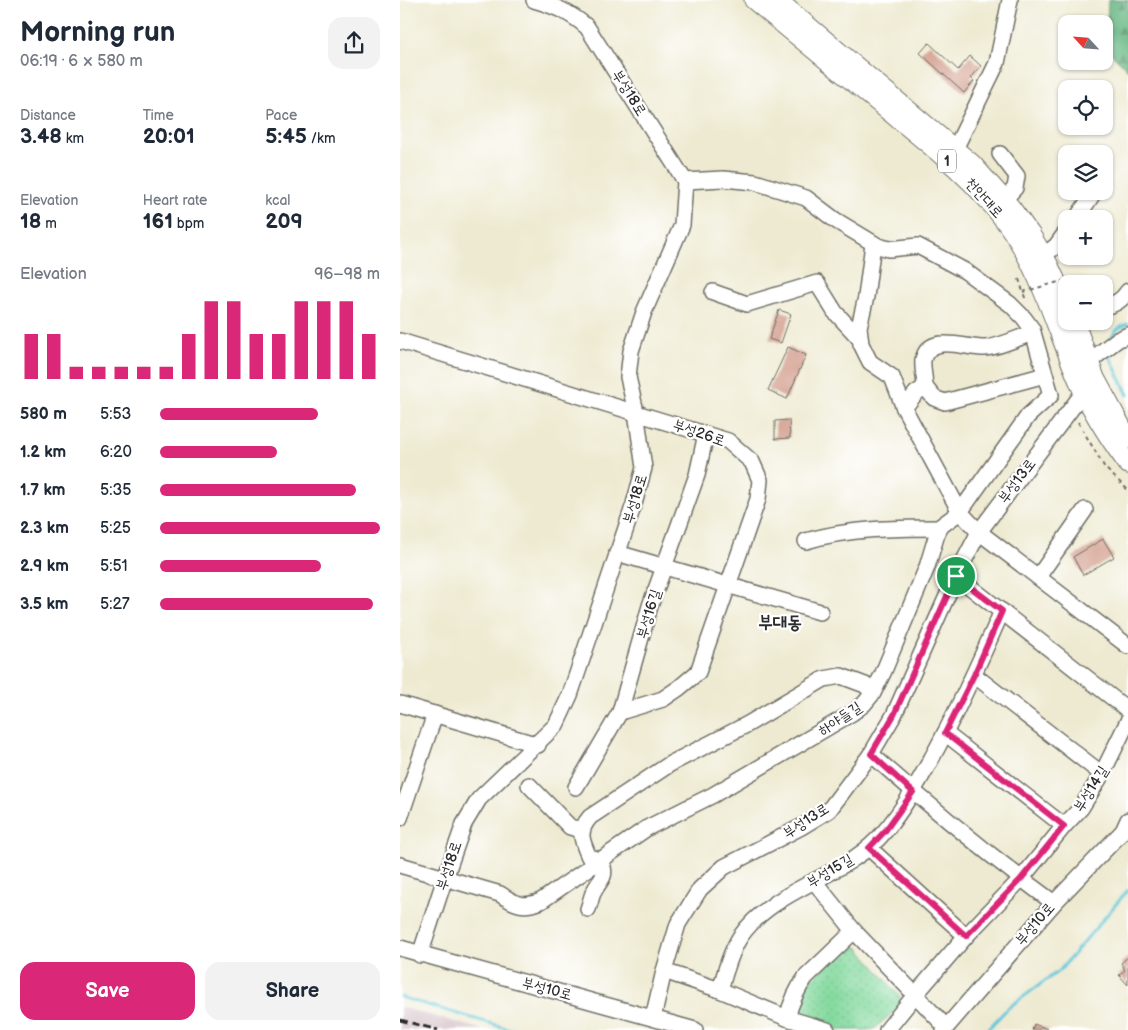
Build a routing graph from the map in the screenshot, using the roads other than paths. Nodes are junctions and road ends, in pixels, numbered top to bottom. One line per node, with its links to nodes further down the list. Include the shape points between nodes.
1 (534, 0): 7 (street, 부성18로, via 574,15 587,27)
2 (754, 0): 21 (main road, 천안대로 / 1, via 924,140 988,200 1008,226)
3 (777, 0): 5 (main road, 천안대로 / 1)
4 (1010, 0): 5 (street, via 997,64)
5 (955, 149): 8 (main road, 천안대로 / 1)
6 (1000, 154): 8 (street, via 1018,176 1015,188)
7 (685, 181): 10 (street, via 723,179 755,182 806,198); 25 (street, 부성18로, via 682,225 630,351 628,377)
8 (1004, 200): 11 (main road, 천안대로 / 1)
9 (1058, 243): 11 (street)
10 (873, 244): 17 (street, via 889,249 918,246 952,264 1010,304); 19 (street)
11 (1043, 256): 12 (main road, 천안대로 / 1)
12 (1058, 287)
13 (1128, 291): 15 (street)
14 (713, 292): 19 (street, via 747,304 817,283 835,312)
15 (1113, 305)
16 (1077, 330): 21 (main road, 천안대로 / 1)
17 (1033, 333): 22 (street); 23 (street, via 986,348 948,343 930,348 924,358)
18 (1123, 338): 21 (street, 부성13로)
19 (860, 339): 24 (street, via 870,362 892,377)
20 (400, 341): 25 (street, 부성26로)
21 (1089, 371): 27 (main road, 천안대로 / 1); 28 (main road, 천안대로 / 1, via 1114,445); 32 (street, 부성13로, via 1070,410)
22 (1046, 375): 23 (street, via 945,402 934,398); 30 (street, via 1051,395 1028,416)
23 (925, 387): 24 (street)
24 (904, 408): 30 (street)
25 (636, 412): 26 (street, 부성26로); 34 (street, 부성18로, via 644,468)
26 (706, 434): 35 (street, 부성16길, via 697,475); 38 (street, 부성26로, via 728,440 752,462 760,480 758,500)
27 (1128, 439)
28 (1128, 464)
29 (1084, 510): 37 (street)
30 (960, 512): 31 (street); 32 (street)
31 (940, 528): 33 (street, via 871,529); 43 (street, 하야들길, via 927,567)
32 (979, 532): 36 (street, 부성13로); 37 (street)
33 (806, 541)
34 (617, 554): 35 (street); 50 (street, 부성18로, via 570,695 556,725)
35 (664, 568): 38 (street); 46 (street, 부성16길)
36 (956, 576): 39 (street); 51 (street, 부성13로, via 894,715)
37 (1038, 577): 41 (street)
38 (727, 585): 40 (street); 46 (street, 부성26로, via 698,672 663,700)
39 (1002, 611): 42 (street, 부성15길); 45 (street)
40 (820, 612)
41 (1128, 646)
42 (974, 675): 49 (street, 부성15길); 52 (street)
43 (873, 693): 59 (street, via 865,685 841,676 824,679 748,724 670,764 590,817 582,825); 61 (street, 하야들길, via 852,713 713,795 647,828)
44 (400, 704): 47 (street)
45 (1128, 710)
46 (620, 712): 54 (street, 부성16길)
47 (435, 714): 50 (street); 56 (street)
48 (1128, 721): 52 (street, 부성14길)
49 (945, 733): 55 (street, 부성15길); 58 (street)
50 (538, 745): 63 (street, 부성18로, via 479,799 464,824)
51 (871, 754): 55 (street); 72 (street, 부성13로, via 829,810 724,867 700,889 678,924)
52 (1102, 774): 58 (street, 부성14길, via 1082,808)
53 (529, 785): 59 (street, via 570,827)
54 (576, 788)
55 (913, 792): 60 (street, 부성15길); 64 (street)
56 (400, 818)
57 (1128, 820): 66 (street, 부성10로, via 1123,832)
58 (1064, 826): 64 (street, 부성14길)
59 (582, 830): 61 (street, via 589,857)
60 (869, 848): 65 (street, 부성15길); 69 (street)
61 (601, 860): 63 (street, 하야들길, via 541,902 528,906 512,902 500,894); 67 (street, via 605,871)
62 (400, 865): 63 (street, 하야들길)
63 (444, 878): 71 (street, 부성18로)
64 (1021, 879): 66 (street); 69 (street, 부성14길)
65 (814, 881): 68 (street); 73 (street, 부성15길, via 776,902 740,937)
66 (1054, 903): 77 (street, 부성10로)
67 (588, 909)
68 (854, 931): 74 (street); 76 (street, via 799,985)
69 (966, 936): 74 (street, 부성14길)
70 (400, 948): 71 (street, 부성10로)
71 (420, 955): 75 (street, 부성10로)
72 (664, 971): 73 (street); 75 (street, 부성13로)
73 (720, 990): 76 (street)
74 (915, 995): 77 (street); 80 (street, 부성14길)
75 (653, 1018): 78 (street, 부성10로)
76 (786, 1018): 79 (street)
77 (945, 1028)
78 (694, 1030)
79 (826, 1030)
80 (887, 1030)

